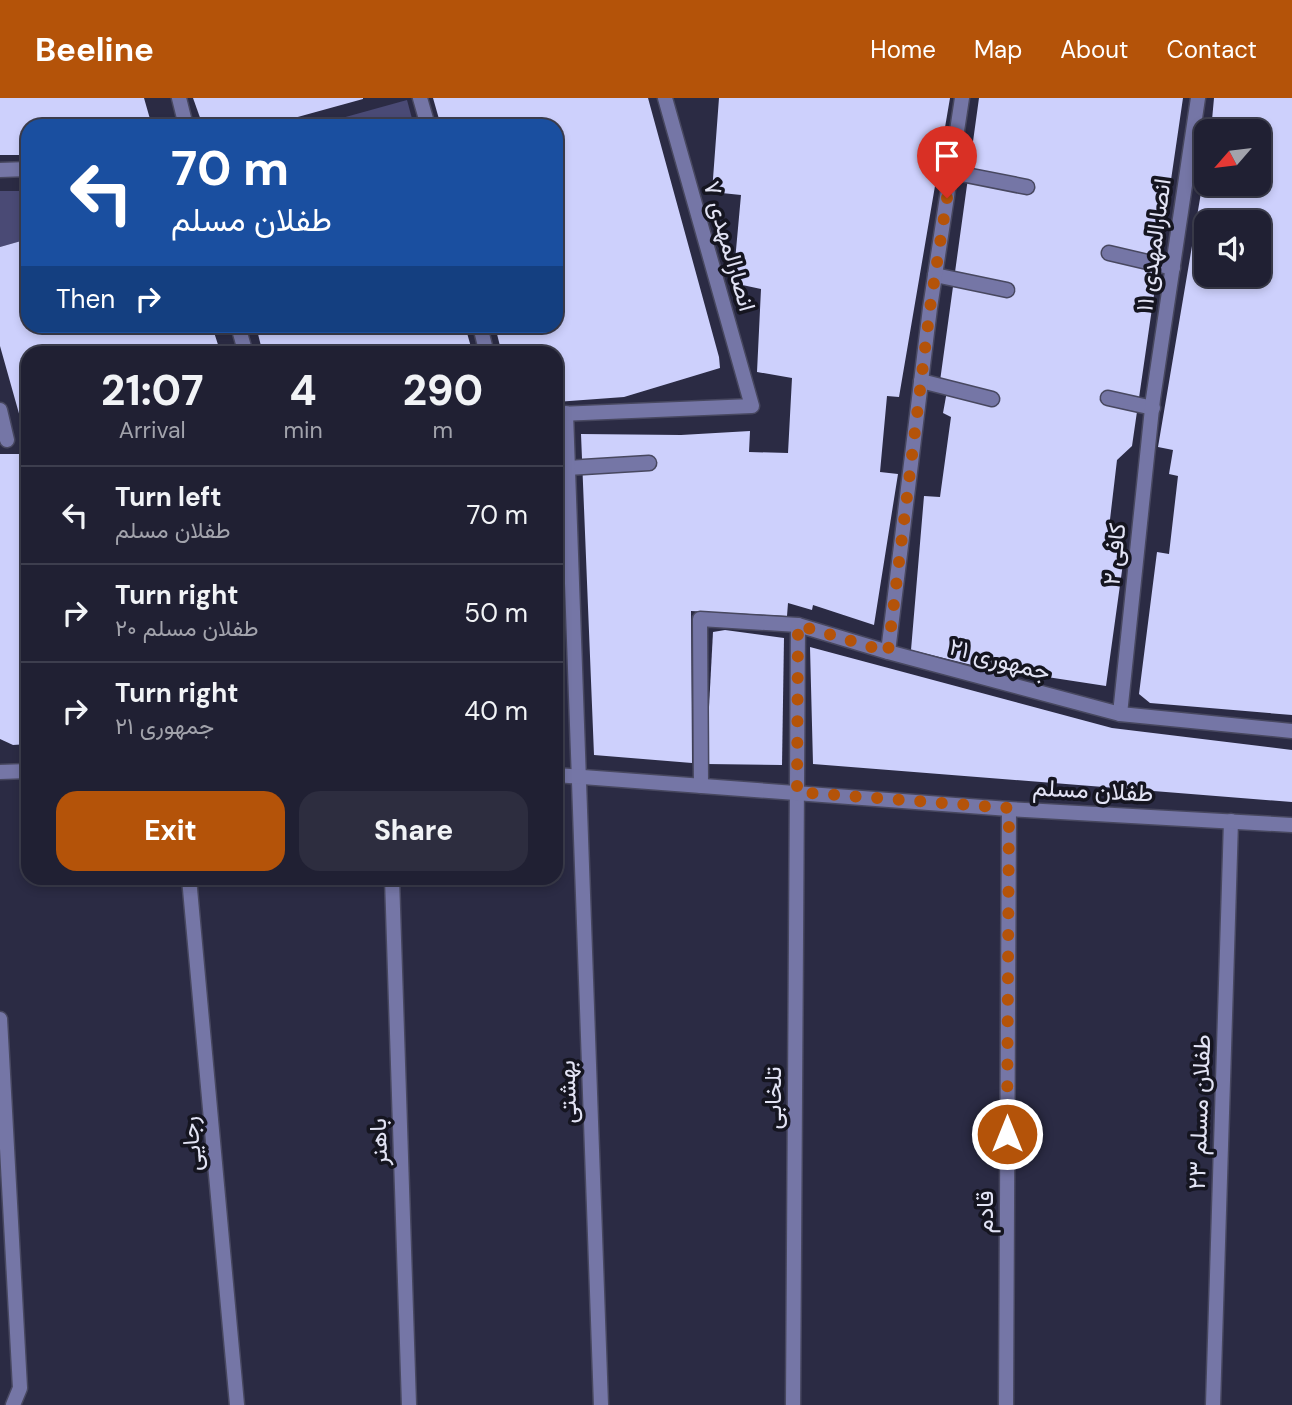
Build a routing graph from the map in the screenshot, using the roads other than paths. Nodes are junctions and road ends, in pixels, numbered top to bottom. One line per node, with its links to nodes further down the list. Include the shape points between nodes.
1 (178, 98): 6 (street)
2 (420, 98): 7 (street)
3 (666, 98): 21 (street, انصارالمهدی ۷, via 752,406)
4 (962, 98): 10 (street)
5 (1198, 98): 13 (street, انصارالمهدی ۱۱)
6 (184, 119)
7 (426, 119)
8 (21, 169): 9 (street)
9 (0, 170)
10 (951, 172): 11 (street); 14 (street)
11 (1027, 187)
12 (1109, 253): 13 (street)
13 (1173, 268): 19 (street, انصارالمهدی ۱۱)
14 (935, 275): 15 (street); 16 (street)
15 (1007, 290)
16 (921, 381): 18 (street); 27 (street)
17 (1108, 398): 19 (street)
18 (992, 399)
19 (1153, 404): 28 (street, کافی ۲)
20 (0, 410): 23 (street)
21 (563, 414)
22 (563, 432): 25 (street, بهشتی)
23 (7, 440)
24 (649, 463): 25 (street)
25 (567, 468): 33 (street, بهشتی)
26 (798, 625): 27 (street, جمهوری ۲۱); 34 (street, جمهوری ۲۱, via 700,619); 35 (street, تلخابی)
27 (888, 652): 28 (street, جمهوری ۲۱)
28 (1120, 714): 29 (street, جمهوری ۲۱)
29 (1292, 731)
30 (21, 771): 31 (street)
31 (0, 772)
32 (563, 776): 33 (street, طفلان مسلم)
33 (578, 777): 34 (street, طفلان مسلم); 45 (street, بهشتی)
34 (701, 786): 35 (street, طفلان مسلم)
35 (797, 792): 36 (street, طفلان مسلم); 46 (street, تلخابی)
36 (1009, 808): 37 (street, طفلان مسلم); 47 (street, قادم)
37 (1231, 821): 38 (street, طفلان مسلم); 48 (street, طفلان مسلم ۲۳)
38 (1292, 825)
39 (191, 885): 43 (street, رجایی)
40 (392, 885): 44 (street, باهنر)
41 (0, 1019): 42 (street, via 20,1388)
42 (13, 1405)
43 (237, 1405)
44 (408, 1405)
45 (601, 1405)
46 (793, 1405)
47 (1006, 1405)
48 (1213, 1405)

